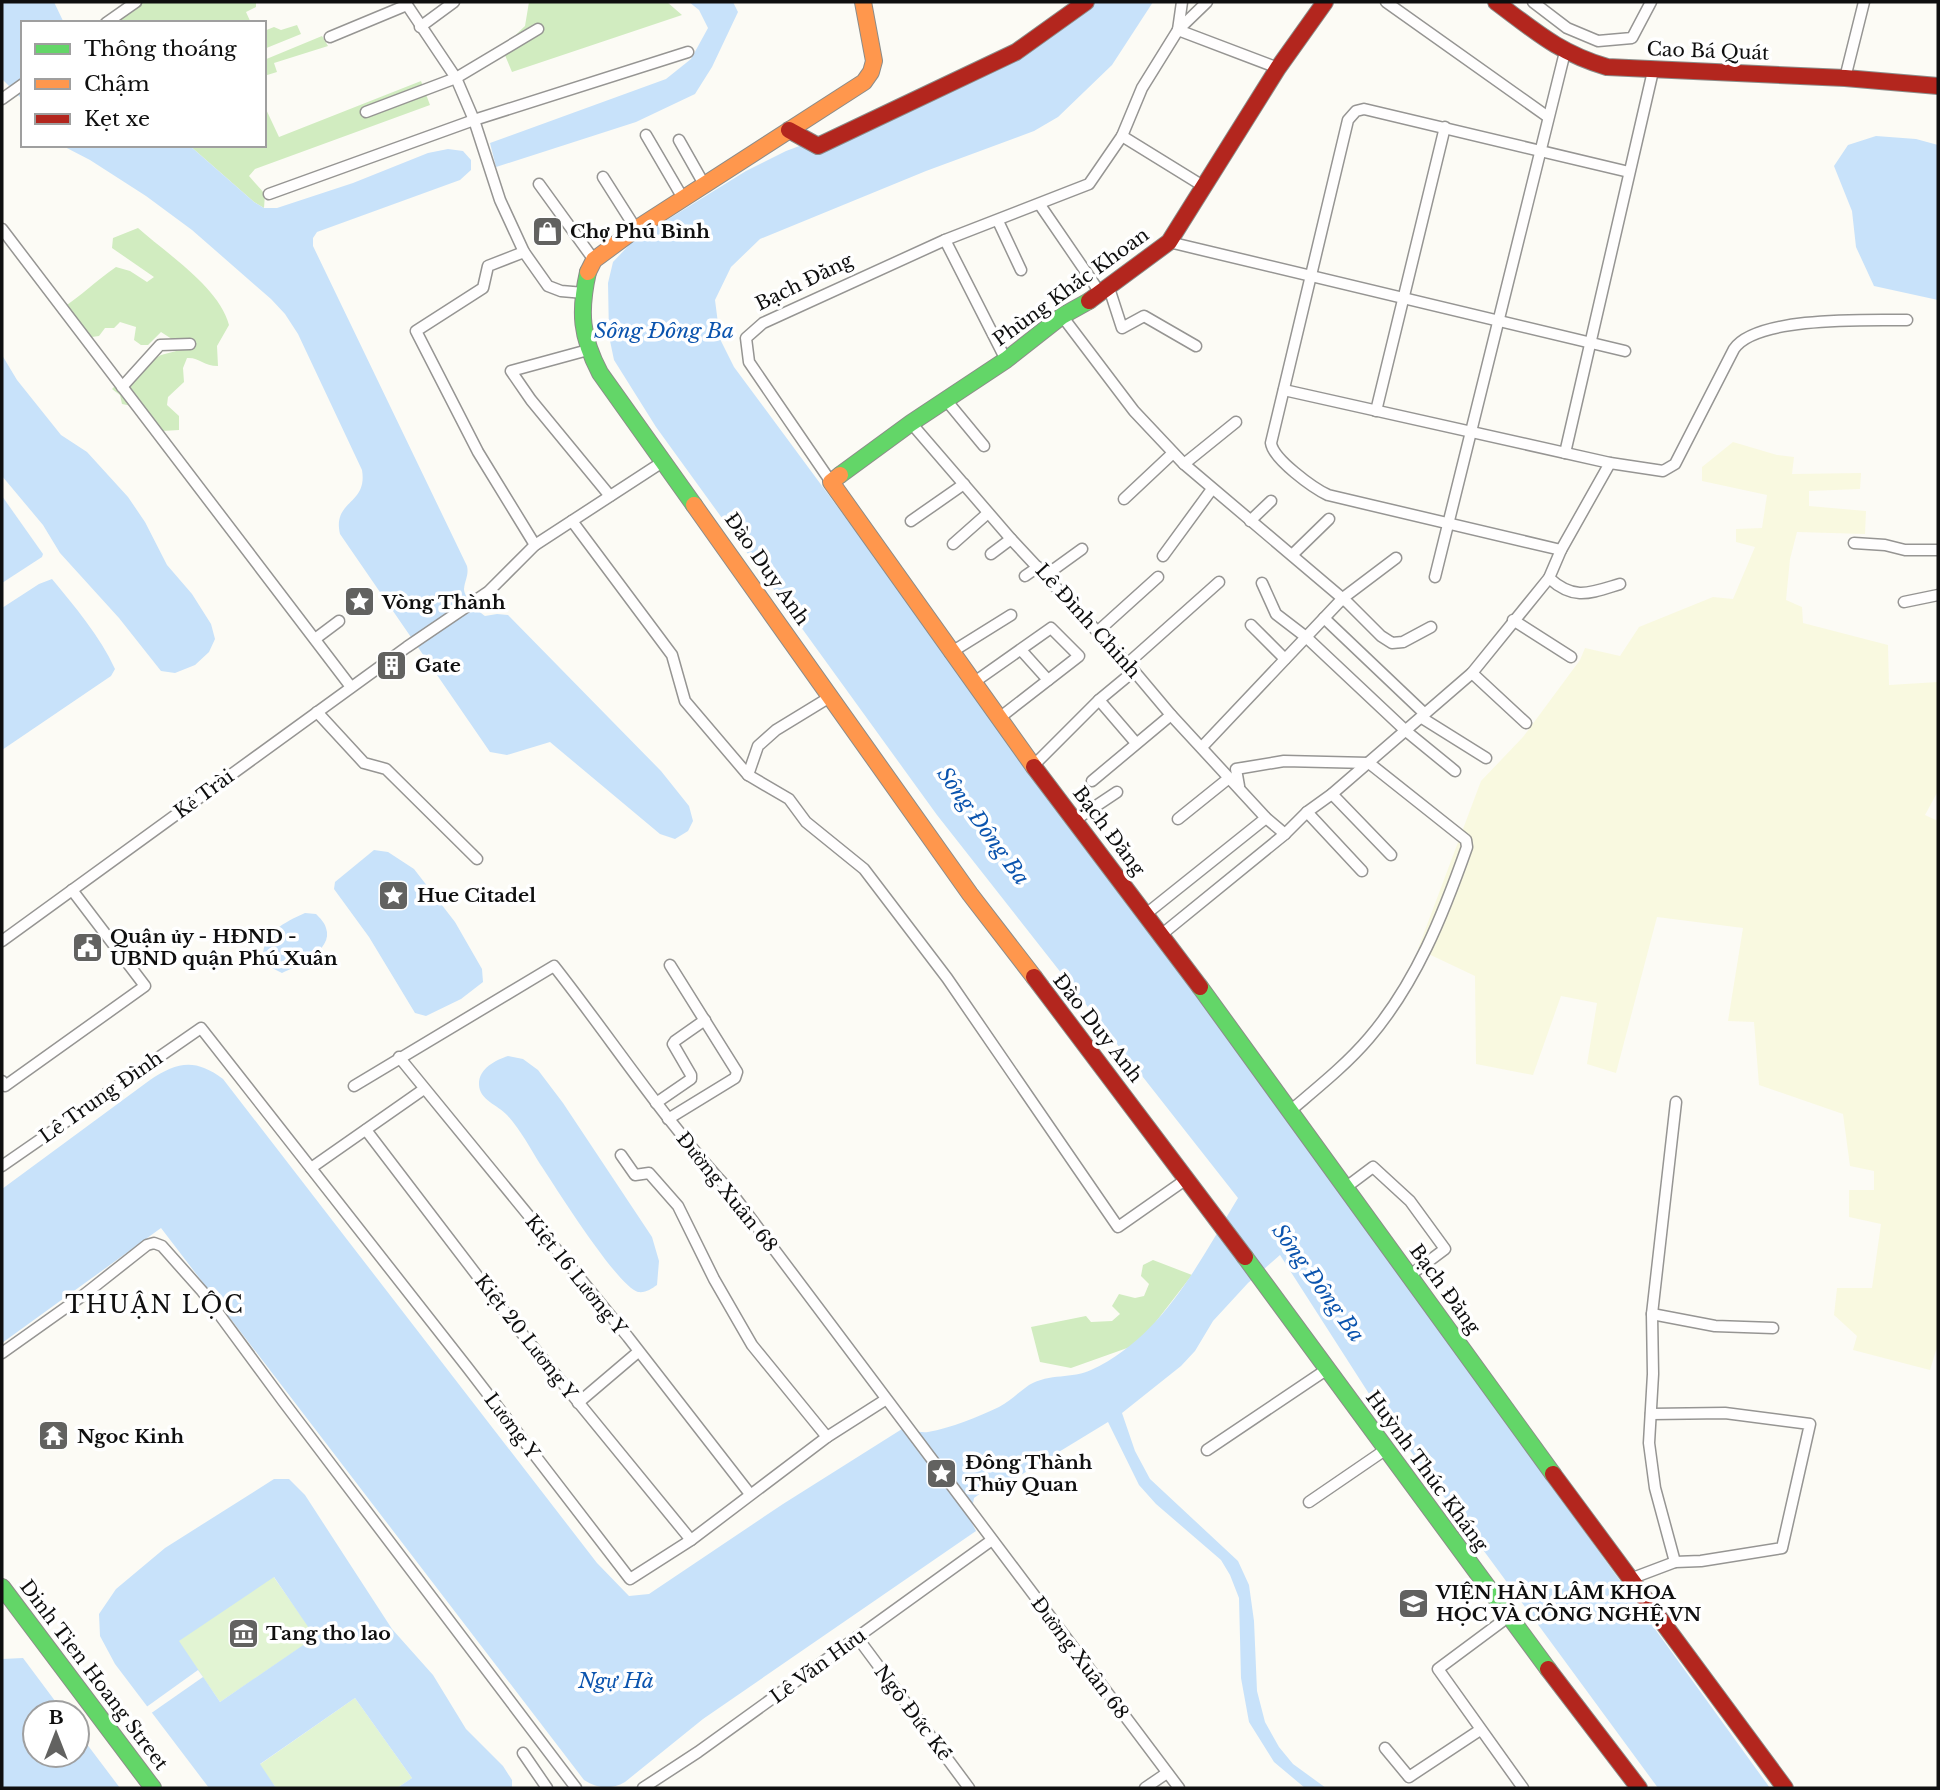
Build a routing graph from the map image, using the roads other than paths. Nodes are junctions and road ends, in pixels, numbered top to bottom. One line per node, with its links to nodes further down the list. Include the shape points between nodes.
1 (136, 2): 14 (street)
2 (454, 2): 15 (street)
3 (863, 2): 32 (street, via 874,61 871,72 864,82)
4 (1086, 2): 32 (street, via 1016,52 818,146)
5 (1182, 2): 17 (street)
6 (1207, 2): 17 (street)
7 (1324, 2): 21 (street, Phùng Khắc Khoan)
8 (1386, 2): 29 (street)
9 (1496, 2): 20 (street, Cao Bá Quát)
10 (1533, 2): 11 (street, via 1567,28 1598,41 1632,38)
11 (1651, 2)
12 (1864, 2): 24 (street)
13 (406, 3): 15 (street); 18 (street)
14 (109, 21)
15 (421, 27): 23 (street)
16 (538, 29): 23 (street)
17 (1178, 30): 21 (street); 34 (street, Bạch Đằng, via 1142,88)
18 (330, 37)
19 (688, 52): 30 (street)
20 (1564, 52): 22 (street, Cao Bá Quát, via 1607,67); 29 (street)
21 (1278, 68): 41 (street, Phùng Khắc Khoan)
22 (1653, 71): 24 (street, Cao Bá Quát); 37 (street)
23 (456, 78): 28 (street); 30 (street)
24 (1845, 78): 26 (street, Cao Bá Quát)
25 (21, 85): 27 (street)
26 (1938, 86)
27 (2, 99)
28 (366, 112)
29 (1549, 117): 36 (street)
30 (474, 120): 42 (street); 50 (street, via 500,200)
31 (1445, 127): 36 (street); 53 (street, via 1364,109 1350,116); 56 (street)
32 (789, 130): 40 (street)
33 (646, 135): 43 (street)
34 (1122, 136): 41 (street); 44 (street, Bạch Đằng, via 1089,184)
35 (679, 140): 40 (street)
36 (1540, 150): 37 (street); 59 (street)
37 (1629, 172): 60 (street)
38 (603, 177): 47 (street)
39 (539, 184): 51 (street)
40 (705, 186): 43 (street)
41 (1203, 186): 49 (street, Phùng Khắc Khoan)
42 (269, 194)
43 (684, 200): 47 (street)
44 (1040, 205): 45 (street, Bạch Đằng); 54 (street)
45 (998, 221): 48 (street, Bạch Đằng); 52 (street)
46 (2, 229): 66 (street)
47 (636, 229): 51 (street)
48 (944, 240): 65 (street); 79 (street, Bạch Đằng, via 763,323 746,338 749,362)
49 (1169, 242): 53 (street); 54 (street, Phùng Khắc Khoan)
50 (524, 252): 55 (street, via 548,286); 94 (street, via 488,266 483,288 416,331 478,452)
51 (594, 260): 55 (street, Đào Duy Anh)
52 (1021, 270)
53 (1311, 276): 56 (street); 67 (street)
54 (1105, 291): 57 (street, Phùng Khắc Khoan); 62 (street, via 1122,328 1144,316)
55 (584, 293): 63 (street, Đào Duy Anh, via 582,328)
56 (1403, 298): 59 (street); 69 (street)
57 (1062, 316): 65 (street, Phùng Khắc Khoan); 74 (street, via 1134,411)
58 (1907, 320): 77 (street, via 1802,322 1746,337 1734,349 1671,468 1658,472)
59 (1498, 321): 60 (street); 72 (street)
60 (1590, 343): 64 (street); 75 (street)
61 (190, 344): 66 (street, via 160,345)
62 (1196, 346)
63 (588, 350): 76 (street, Đào Duy Anh); 82 (street, via 510,370)
64 (1625, 351)
65 (1006, 360): 68 (street, Phùng Khắc Khoan)
66 (122, 387): 121 (street)
67 (1284, 390): 69 (street); 90 (street, via 1272,449 1307,481 1328,495)
68 (946, 400): 71 (street, Phùng Khắc Khoan); 73 (street)
69 (1376, 411): 72 (street)
70 (1236, 422): 78 (street)
71 (911, 423): 79 (street, Phùng Khắc Khoan); 80 (street, Lê Đình Chinh)
72 (1471, 432): 75 (street); 90 (street)
73 (984, 446)
74 (1173, 453): 78 (street); 83 (street)
75 (1565, 453): 77 (street)
76 (664, 461): 82 (street); 131 (street, Đào Duy Anh)
77 (1610, 463): 96 (street)
78 (1184, 464): 81 (street)
79 (831, 482): 123 (street, Bạch Đằng)
80 (964, 484): 85 (street, Lê Đình Chinh); 88 (street)
81 (1212, 489): 89 (street); 100 (street)
82 (610, 496): 87 (street)
83 (1124, 499)
84 (1271, 501): 89 (street)
85 (989, 513): 91 (street, Lê Đình Chinh); 93 (street)
86 (1329, 519): 99 (street)
87 (572, 521): 94 (street); 145 (street, via 672,655 685,701)
88 (911, 521)
89 (1250, 521): 99 (street)
90 (1449, 523): 96 (street); 105 (street)
91 (1011, 539): 98 (street); 102 (street, Lê Đình Chinh)
92 (1854, 543): 97 (street, via 1905,551)
93 (953, 544)
94 (535, 545): 130 (street, Kẻ Trài, via 488,592)
95 (1082, 548): 102 (street)
96 (1560, 550): 106 (street)
97 (1938, 550)
98 (991, 554)
99 (1292, 555): 111 (street)
100 (1164, 556)
101 (1396, 558): 111 (street)
102 (1042, 571): 103 (street); 119 (street, Lê Đình Chinh)
103 (1025, 576)
104 (1158, 577): 119 (street)
105 (1435, 577)
106 (1549, 578): 109 (street, via 1561,589 1585,595); 115 (street)
107 (1219, 582): 126 (street)
108 (1262, 583): 120 (street, via 1276,614)
109 (1620, 584)
110 (1938, 595): 112 (street)
111 (1343, 598): 114 (street); 118 (street, via 1392,643)
112 (1904, 602)
113 (1011, 615): 123 (street)
114 (1324, 618): 120 (street); 135 (street)
115 (1513, 620): 124 (street); 127 (street)
116 (339, 621): 121 (street)
117 (1251, 625): 125 (street)
118 (1431, 627)
119 (1097, 632): 126 (street, Lê Đình Chinh)
120 (1306, 637): 125 (street); 138 (street)
121 (314, 639): 130 (street)
122 (1021, 650): 128 (street); 128 (street, via 1051,628 1079,656); 129 (street)
123 (950, 653): 129 (street, Bạch Đằng)
124 (1571, 657)
125 (1285, 659): 140 (street)
126 (1130, 667): 132 (street); 134 (street, Lê Đình Chinh)
127 (1472, 673): 135 (street); 137 (street)
128 (1048, 680): 136 (street)
129 (973, 683): 136 (street, Bạch Đằng)
130 (351, 687): 133 (street, Kẻ Trài)
131 (830, 697): 145 (street, via 758,746); 178 (street, Đào Duy Anh, via 977,904)
132 (1099, 699): 139 (street); 143 (street)
133 (317, 712): 157 (street, via 364,763 386,769); 159 (street, Kẻ Trài)
134 (1171, 715): 139 (street); 140 (street, Lê Đình Chinh)
135 (1423, 716): 138 (street); 141 (street)
136 (998, 719): 143 (street, Bạch Đằng)
137 (1526, 723)
138 (1406, 731): 142 (street); 144 (street)
139 (1136, 743): 147 (street)
140 (1202, 747): 146 (street, Lê Đình Chinh)
141 (1486, 758)
142 (1368, 763): 148 (street, via 1284,761 1236,769); 150 (street); 172 (street, via 1459,832 1467,847 1431,940 1393,1007 1368,1039)
143 (1033, 766): 153 (street, Bạch Đằng)
144 (1455, 771)
145 (748, 775): 178 (street, via 789,799 806,822 864,869 947,978 1118,1227)
146 (1229, 778): 148 (street, Lê Đình Chinh); 154 (street)
147 (1092, 781)
148 (1239, 786): 152 (street, Lê Đình Chinh)
149 (1117, 792): 153 (street)
150 (1332, 793): 151 (street); 156 (street)
151 (1307, 812): 155 (street); 158 (street)
152 (1266, 818): 155 (street, Lê Đình Chinh); 160 (street)
153 (1075, 820): 160 (street, Bạch Đằng)
154 (1178, 820)
155 (1284, 834): 161 (street)
156 (1391, 855)
157 (477, 859)
158 (1362, 872)
159 (72, 890): 162 (street, Kẻ Trài); 167 (street, via 145,986 5,1086)
160 (1146, 914): 161 (street, Bạch Đằng)
161 (1161, 935): 172 (street, Bạch Đằng)
162 (2, 941)
163 (670, 965): 164 (street)
164 (705, 1020): 171 (street, via 673,1044 691,1079); 173 (street, via 735,1065 736,1077)
165 (201, 1028): 176 (street, Lê Trung Đình); 177 (street, Lương Y)
166 (399, 1057): 168 (street); 169 (street, Kiệt 16 Lương Y); 171 (street, Đường Xuân 68, via 554,966)
167 (2, 1081)
168 (354, 1086)
169 (424, 1089): 174 (street); 184 (street, Kiệt 16 Lương Y)
170 (1676, 1102): 182 (street)
171 (656, 1103): 173 (street, Đường Xuân 68)
172 (1290, 1111): 179 (street, Bạch Đằng)
173 (668, 1119): 187 (street, Đường Xuân 68, via 731,1192)
174 (366, 1129): 177 (street); 188 (street, Kiệt 20 Lương Y)
175 (621, 1155): 190 (street, via 635,1175 649,1173 678,1206 752,1345)
176 (2, 1166)
177 (311, 1168): 195 (street, Lương Y, via 630,1580)
178 (1188, 1178): 180 (street, Đào Duy Anh)
179 (1345, 1188): 181 (street, Bạch Đằng); 181 (street, via 1373,1167 1410,1201 1445,1249)
180 (1261, 1276): 186 (street, Huỳnh Thúc Kháng)
181 (1409, 1276): 198 (street, Bạch Đằng)
182 (1652, 1314): 183 (street, via 1715,1326); 189 (street)
183 (1773, 1328)
184 (639, 1352): 188 (street); 193 (street, Kiệt 16 Lương Y)
185 (2, 1353): 208 (street, via 147,1245 162,1247 202,1291)
186 (1326, 1370): 191 (street); 192 (street, Huỳnh Thúc Kháng)
187 (885, 1400): 190 (street, Lương Y); 196 (street, Đường Xuân 68)
188 (578, 1403): 195 (street, Kiệt 20 Lương Y)
189 (1651, 1414): 197 (street, via 1649,1443 1655,1488); 197 (street, via 1725,1413 1810,1424 1782,1548)
190 (827, 1437): 193 (street, Lương Y)
191 (1207, 1450)
192 (1385, 1450): 194 (street); 200 (street, Huỳnh Thúc Kháng)
193 (750, 1494): 195 (street, Lương Y)
194 (1309, 1502)
195 (691, 1540)
196 (992, 1540): 201 (street, Lê Văn Hưu); 205 (street, Đường Xuân 68)
197 (1675, 1562): 198 (street)
198 (1630, 1579): 215 (street, Bạch Đằng)
199 (4, 1594): 206 (street, Dinh Tien Hoang Street)
200 (1508, 1617): 202 (street, via 1438,1669); 214 (street, Huỳnh Thúc Kháng)
201 (857, 1637): 209 (street, Lê Văn Hưu); 210 (street, Ngô Đức Kế)
202 (1480, 1730): 203 (street, via 1409,1777); 213 (street)
203 (1385, 1748)
204 (523, 1753): 207 (street)
205 (1167, 1773): 211 (street); 212 (street, Đường Xuân 68)
206 (153, 1788)
207 (547, 1788)
208 (574, 1788)
209 (643, 1788)
210 (969, 1788)
211 (1145, 1788)
212 (1179, 1788)
213 (1523, 1788)
214 (1639, 1788)
215 (1785, 1788)

